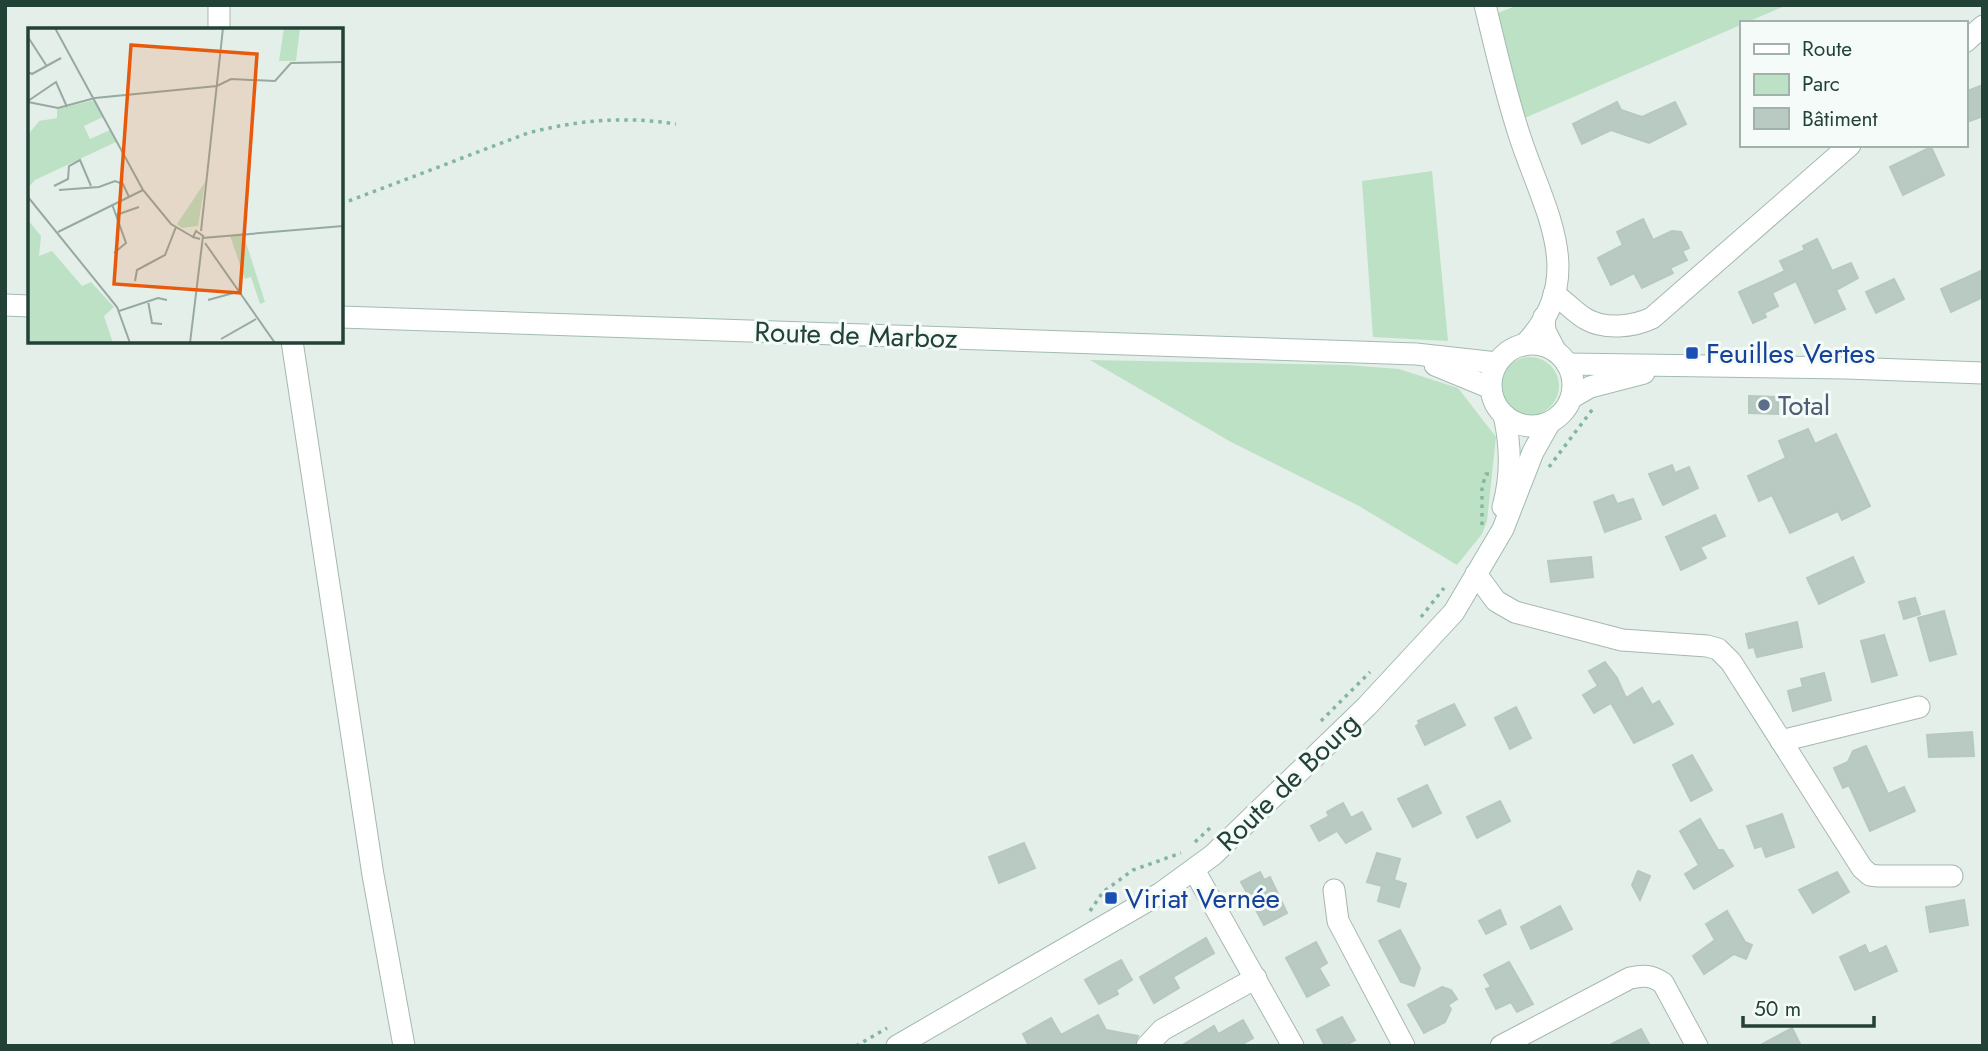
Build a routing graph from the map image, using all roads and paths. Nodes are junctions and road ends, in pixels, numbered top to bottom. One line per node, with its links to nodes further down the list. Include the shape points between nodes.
1 (219, 5): 3 (street)
2 (1485, 5): 9 (street, via 1521,140 1557,240 1559,271)
3 (219, 28)
4 (1982, 28): 5 (street)
5 (1967, 40)
6 (676, 124): 8 (path, via 621,118 559,125)
7 (1848, 147): 9 (street, via 1652,318 1630,325 1602,324 1583,317)
8 (343, 203)
9 (1554, 294): 13 (street)
10 (5, 305): 11 (street)
11 (28, 306)
12 (343, 317): 16 (street, Route de Marboz)
13 (1544, 317): 15 (street); 17 (street, via 1545,331)
14 (292, 343): 44 (street, via 373,875)
15 (1524, 345): 17 (street, via 1535,344); 18 (street)
16 (1371, 353): 18 (street, Route de Marboz); 21 (street, Route de Marboz, via 1439,366)
17 (1562, 358): 19 (street); 22 (street, via 1572,374)
18 (1497, 363): 21 (street)
19 (1666, 368): 20 (street, via 1765,366); 22 (street, via 1590,387)
20 (1983, 373)
21 (1491, 388): 24 (street)
22 (1571, 398): 25 (street)
23 (1604, 399): 27 (path, via 1541,476)
24 (1504, 415): 25 (street, via 1526,426); 28 (street, Route de Bourg, via 1510,472 1506,498)
25 (1550, 422): 27 (street, Route de Bourg)
26 (1499, 472): 28 (path, via 1486,474 1482,486)
27 (1526, 476): 28 (street, Route de Bourg)
28 (1485, 543): 29 (street, Route de Bourg)
29 (1476, 575): 35 (street, via 1496,601 1515,612 1622,640 1718,649); 38 (street, Route de Bourg, via 1454,612 1422,649 1287,784)
30 (1447, 585): 31 (path)
31 (1420, 618)
32 (1375, 667): 34 (path)
33 (1919, 707): 35 (street)
34 (1317, 726)
35 (1781, 741): 39 (street, via 1862,868 1871,875)
36 (1217, 823): 37 (path)
37 (1193, 844)
38 (1190, 860): 41 (path, via 1133,870 1103,892); 42 (street); 46 (street, Route de Bourg, via 1161,893)
39 (1952, 876)
40 (1334, 890): 49 (street, via 1338,921)
41 (1085, 915)
42 (1256, 978): 47 (street, via 1162,1030); 48 (street)
43 (895, 1023): 45 (path)
44 (404, 1046)
45 (856, 1046)
46 (897, 1046)
47 (1147, 1046)
48 (1293, 1046)
49 (1404, 1046)
50 (1501, 1046): 51 (street, via 1643,975 1663,983)
51 (1697, 1046)

